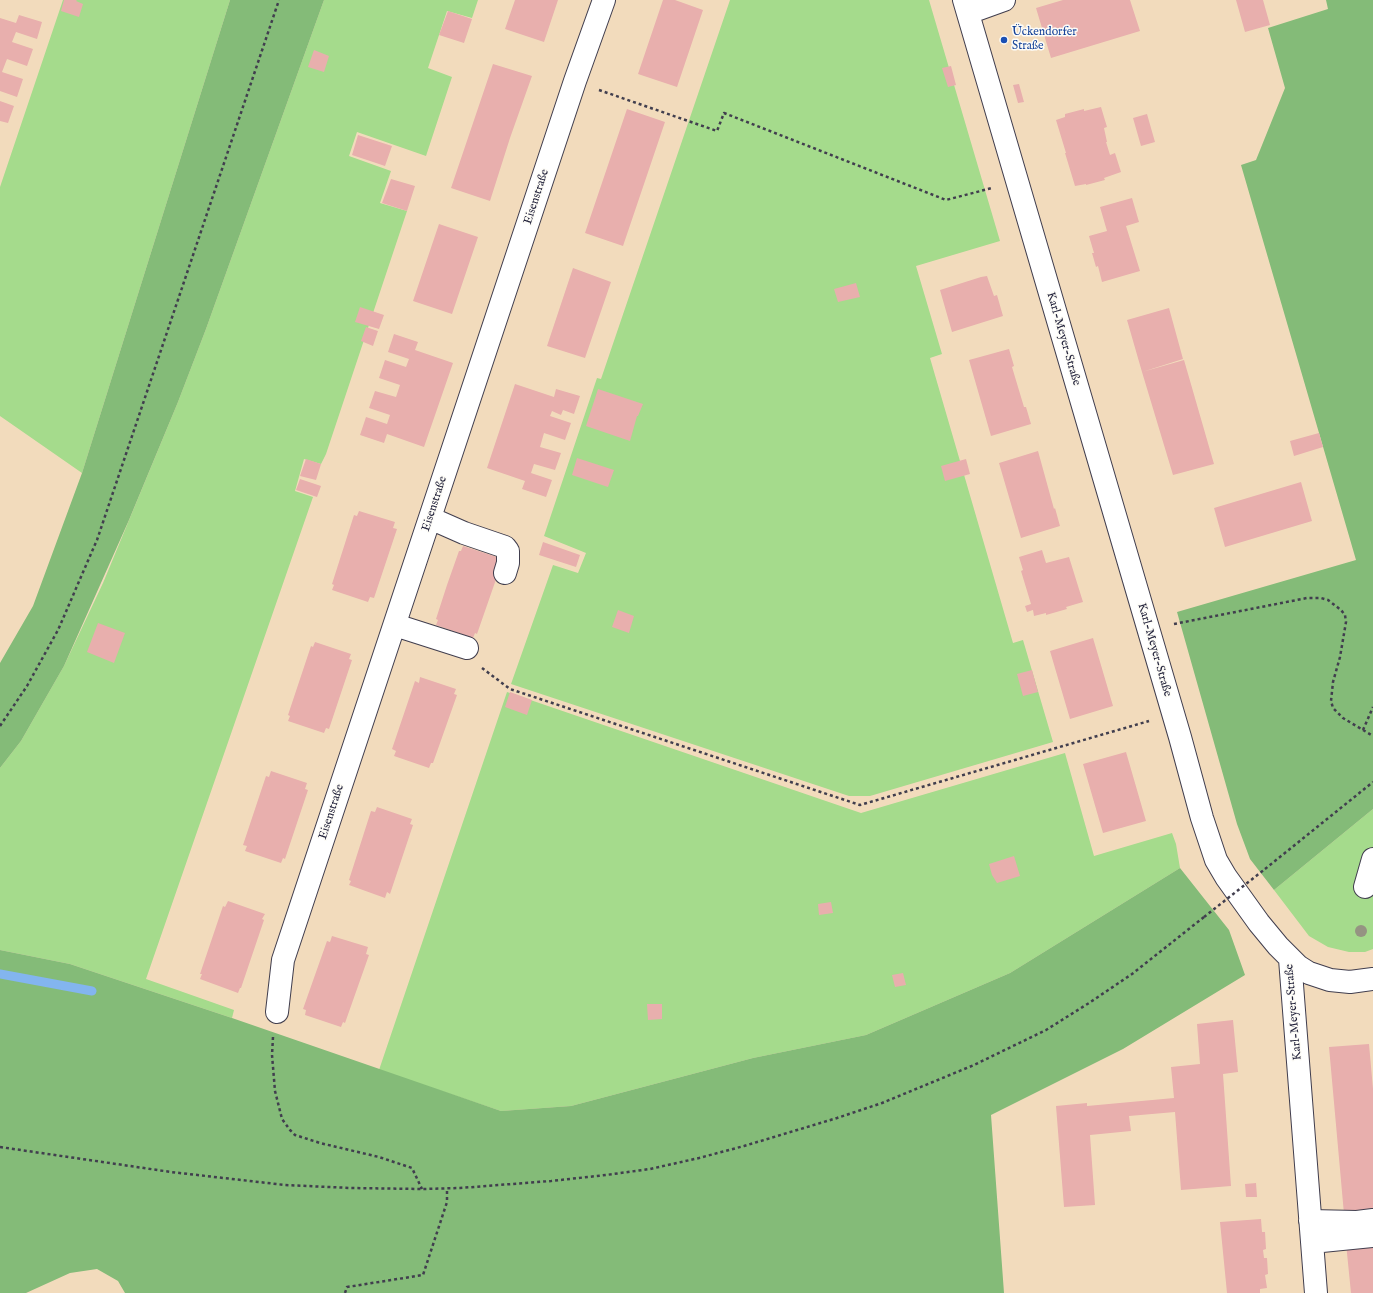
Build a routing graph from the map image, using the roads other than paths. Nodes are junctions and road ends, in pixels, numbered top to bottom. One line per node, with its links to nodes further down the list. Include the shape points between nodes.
1 (604, 0): 4 (street, Eisenstraße)
2 (1004, 0): 3 (street)
3 (966, 7): 10 (street, Karl-Meyer-Straße, via 1216,860 1259,923)
4 (430, 518): 5 (street, via 505,547 508,552); 6 (street, Eisenstraße)
5 (505, 573)
6 (394, 625): 7 (street); 12 (street, Eisenstraße, via 283,960)
7 (467, 648)
8 (1373, 859): 9 (street)
9 (1365, 887)
10 (1290, 959): 11 (street, via 1309,972 1330,980 1350,982); 14 (street, Karl-Meyer-Straße)
11 (1373, 979)
12 (277, 1012)
13 (1373, 1220): 14 (street)
14 (1310, 1221): 16 (street, Karl-Meyer-Straße)
15 (1373, 1236): 16 (street)
16 (1312, 1242): 17 (street, Karl-Meyer-Straße)
17 (1316, 1293)

